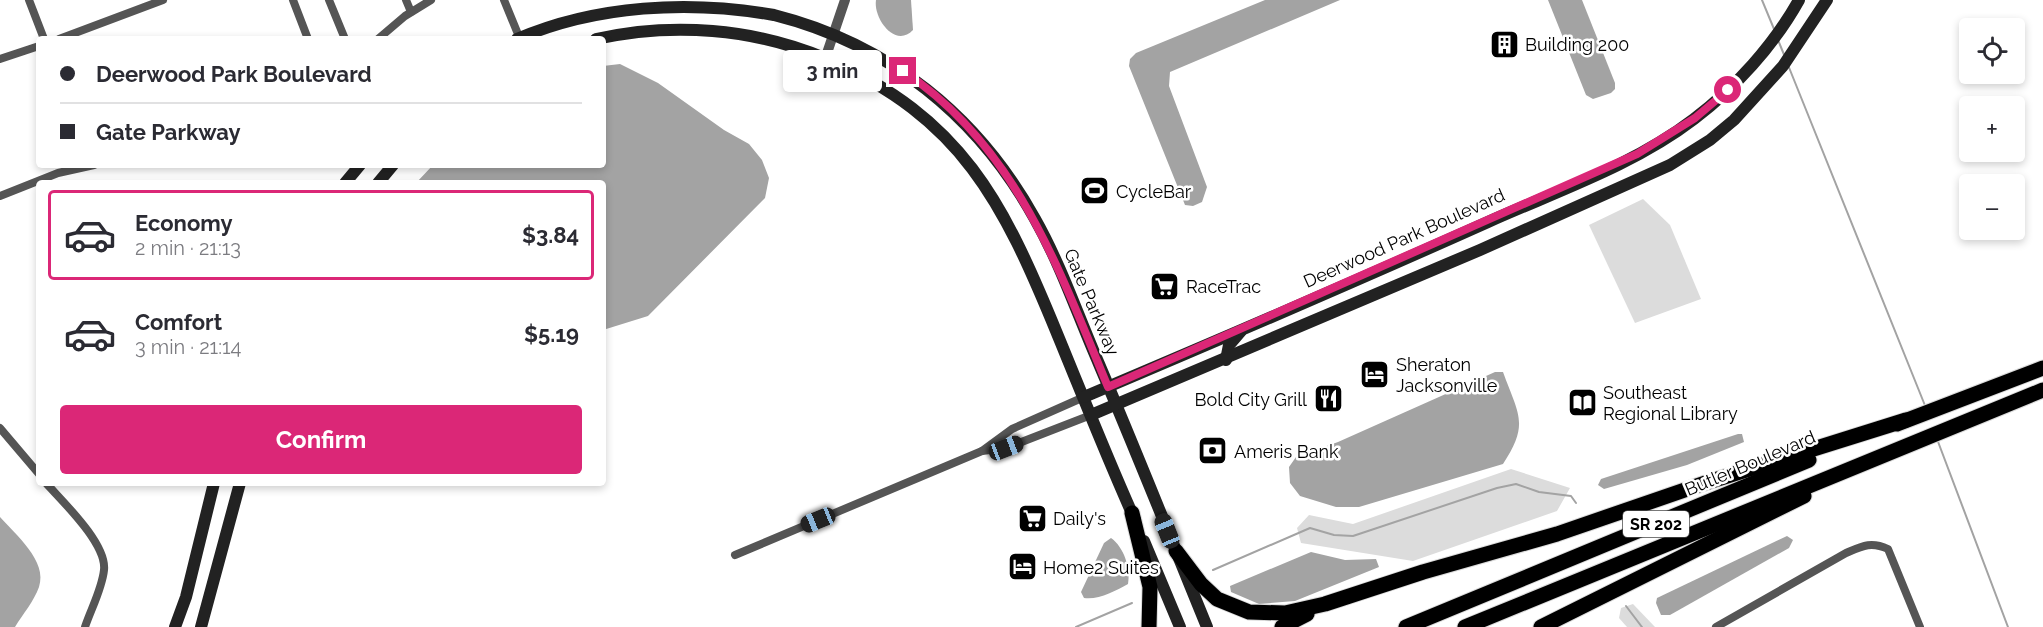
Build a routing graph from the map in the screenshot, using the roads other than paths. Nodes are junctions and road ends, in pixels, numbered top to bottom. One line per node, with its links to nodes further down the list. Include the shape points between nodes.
1 (29, 0): 14 (street)
2 (163, 0): 15 (street)
3 (293, 0): 16 (street)
4 (329, 0): 17 (street)
5 (406, 0): 12 (street)
6 (430, 0): 12 (street)
7 (504, 0): 19 (street)
8 (845, 0): 13 (street)
9 (1827, 0): 34 (main road, Deerwood Park Boulevard, via 1806,34 1734,120 1710,140 1655,173)
10 (682, 2): 13 (main road, Gate Parkway, via 760,11); 20 (main road, Gate Parkway, via 604,10)
11 (1798, 2): 33 (main road, Deerwood Park Boulevard, via 1728,90 1695,118 1637,154)
12 (411, 12): 18 (street)
13 (834, 34): 24 (street); 36 (main road, Gate Parkway, via 923,84 993,155 1035,219)
14 (43, 36)
15 (67, 36)
16 (307, 36)
17 (344, 36)
18 (382, 36)
19 (518, 36)
20 (526, 36)
21 (606, 38): 24 (main road, via 671,28 700,30 786,44)
22 (36, 47): 23 (street)
23 (0, 59)
24 (825, 59): 38 (main road, via 862,75 902,101 943,136 979,176 1019,242)
25 (80, 168): 28 (street)
26 (358, 168): 29 (main road)
27 (390, 168): 30 (main road)
28 (40, 180)
29 (348, 180)
30 (380, 180)
31 (36, 182): 32 (street)
32 (0, 196)
33 (1244, 328): 34 (main road, via 1229,345); 36 (main road, Deerwood Park Boulevard)
34 (1226, 360): 39 (main road, Deerwood Park Boulevard)
35 (2043, 368): 41 (highway, Butler Boulevard / SR 202)
36 (1108, 387): 38 (main road, Deerwood Park Boulevard); 39 (main road, Gate Parkway)
37 (2043, 390): 43 (highway, SR 202)
38 (1084, 397): 40 (main road); 44 (street, Deerwood Park Boulevard, via 1012,429)
39 (1116, 406): 40 (main road, Deerwood Park Boulevard); 50 (main road, Gate Parkway)
40 (1091, 415): 44 (street, Deerwood Park Boulevard, via 1006,448); 49 (main road)
41 (1906, 420): 52 (highway, via 1557,534); 60 (highway, Butler Boulevard / SR 202)
42 (0, 428): 45 (street)
43 (1915, 441): 61 (highway, SR 202); 62 (highway)
44 (982, 451): 51 (street, Deerwood Park Boulevard)
45 (36, 470)
46 (48, 486): 53 (street, via 100,550 104,570)
47 (213, 486): 54 (main road)
48 (239, 486): 55 (main road)
49 (1132, 513): 56 (highway, via 1150,587); 57 (main road)
50 (1176, 551): 52 (highway, via 1209,592 1238,609 1271,614); 58 (main road, Gate Parkway)
51 (735, 555)
52 (1326, 604): 59 (highway)
53 (85, 627)
54 (175, 627)
55 (201, 627)
56 (1149, 627)
57 (1180, 627)
58 (1207, 627)
59 (1282, 627)
60 (1406, 627)
61 (1465, 627)
62 (1540, 627)
63 (1716, 627): 64 (street, via 1868,543 1888,549)
64 (1920, 627)

